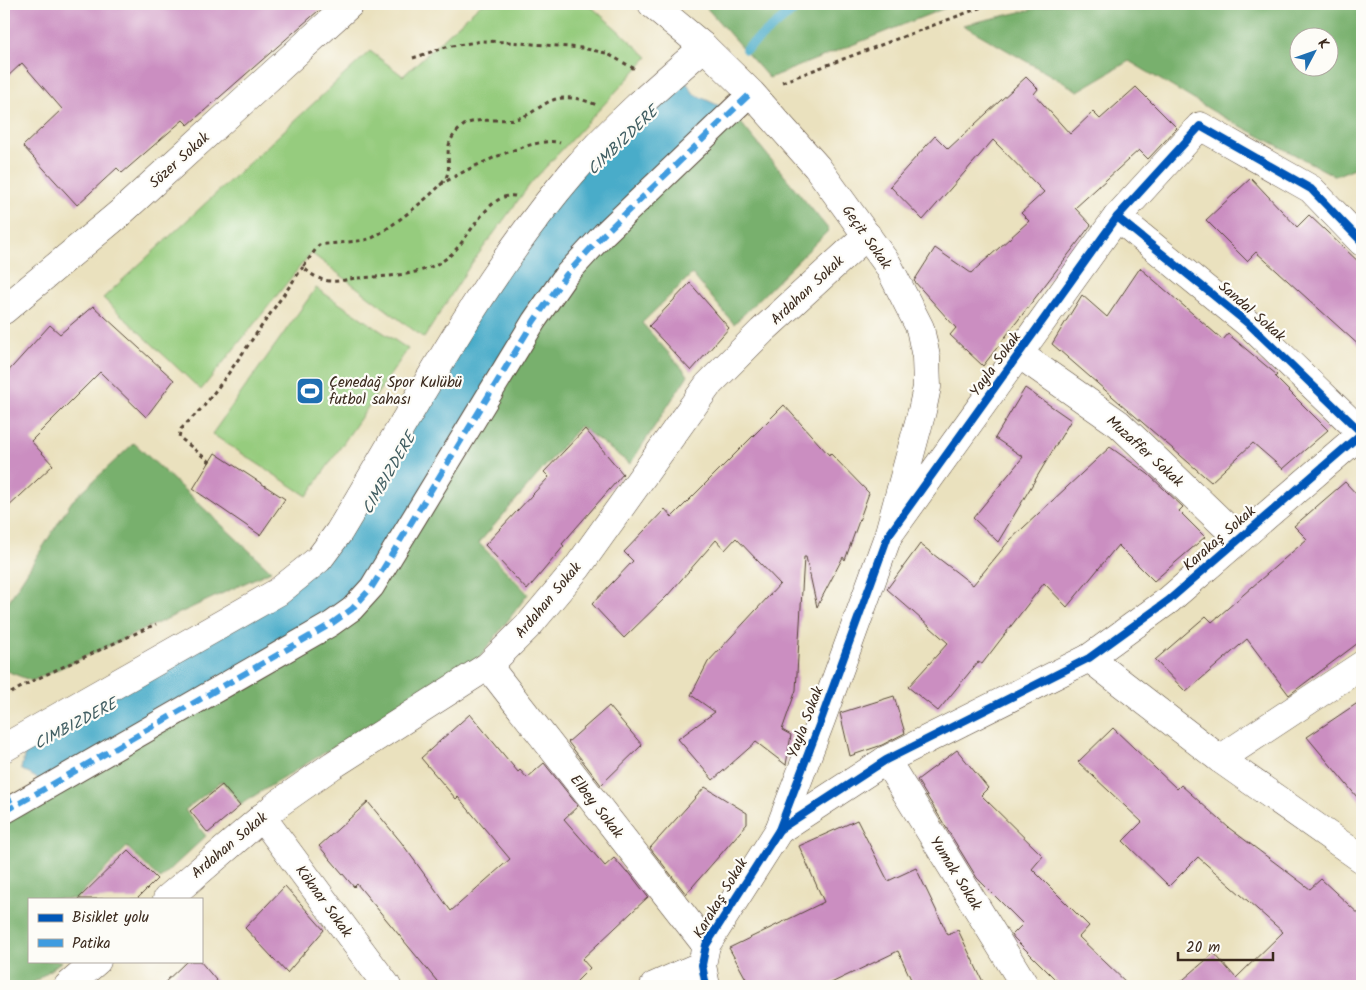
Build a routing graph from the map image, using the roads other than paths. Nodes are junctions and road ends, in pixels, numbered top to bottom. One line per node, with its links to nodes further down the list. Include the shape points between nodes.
1 (350, 4): 8 (street, Sözer Sokak, via 119,214)
2 (652, 4): 3 (street, Geçit Sokak)
3 (704, 47): 4 (street, Geçit Sokak); 16 (street, via 615,128 572,173 521,238 469,317 339,532 319,559 278,592)
4 (751, 93): 6 (street, Geçit Sokak, via 817,167); 19 (street, via 604,234 566,275 534,321 372,587 352,609 331,624)
5 (1117, 217): 7 (street, Yayla Sokak, via 1200,126 1311,189); 9 (street, Yayla Sokak); 10 (street, Sandal Sokak, via 1251,326)
6 (867, 235): 11 (street, Geçit Sokak, via 905,296 920,328 926,356 922,411); 15 (street, Ardahan Sokak, via 708,385 577,568 530,624)
7 (1362, 242)
8 (4, 310)
9 (1019, 354): 11 (street, Yayla Sokak); 12 (street, Muzaffer Sokak, via 1119,424)
10 (1362, 433): 12 (street, Karakaş Sokak)
11 (888, 536): 21 (street, Yayla Sokak)
12 (1239, 539): 13 (street, Karakaş Sokak, via 1169,600)
13 (1089, 658): 17 (street); 18 (street, Karakaş Sokak)
14 (1362, 665): 17 (street)
15 (488, 666): 20 (street, Ardahan Sokak, via 333,765); 25 (street, Elbey Sokak)
16 (4, 748)
17 (1220, 759): 22 (street)
18 (886, 760): 21 (street, Karakaş Sokak); 29 (street, Yumak Sokak)
19 (7, 804)
20 (262, 817): 23 (street, Ardahan Sokak); 26 (street, Köknar Sokak)
21 (778, 830): 25 (street, Karakaş Sokak)
22 (1362, 859)
23 (168, 898)
24 (95, 962): 27 (street)
25 (705, 966): 28 (street)
26 (375, 982)
27 (68, 986)
28 (654, 986)
29 (1026, 986)

